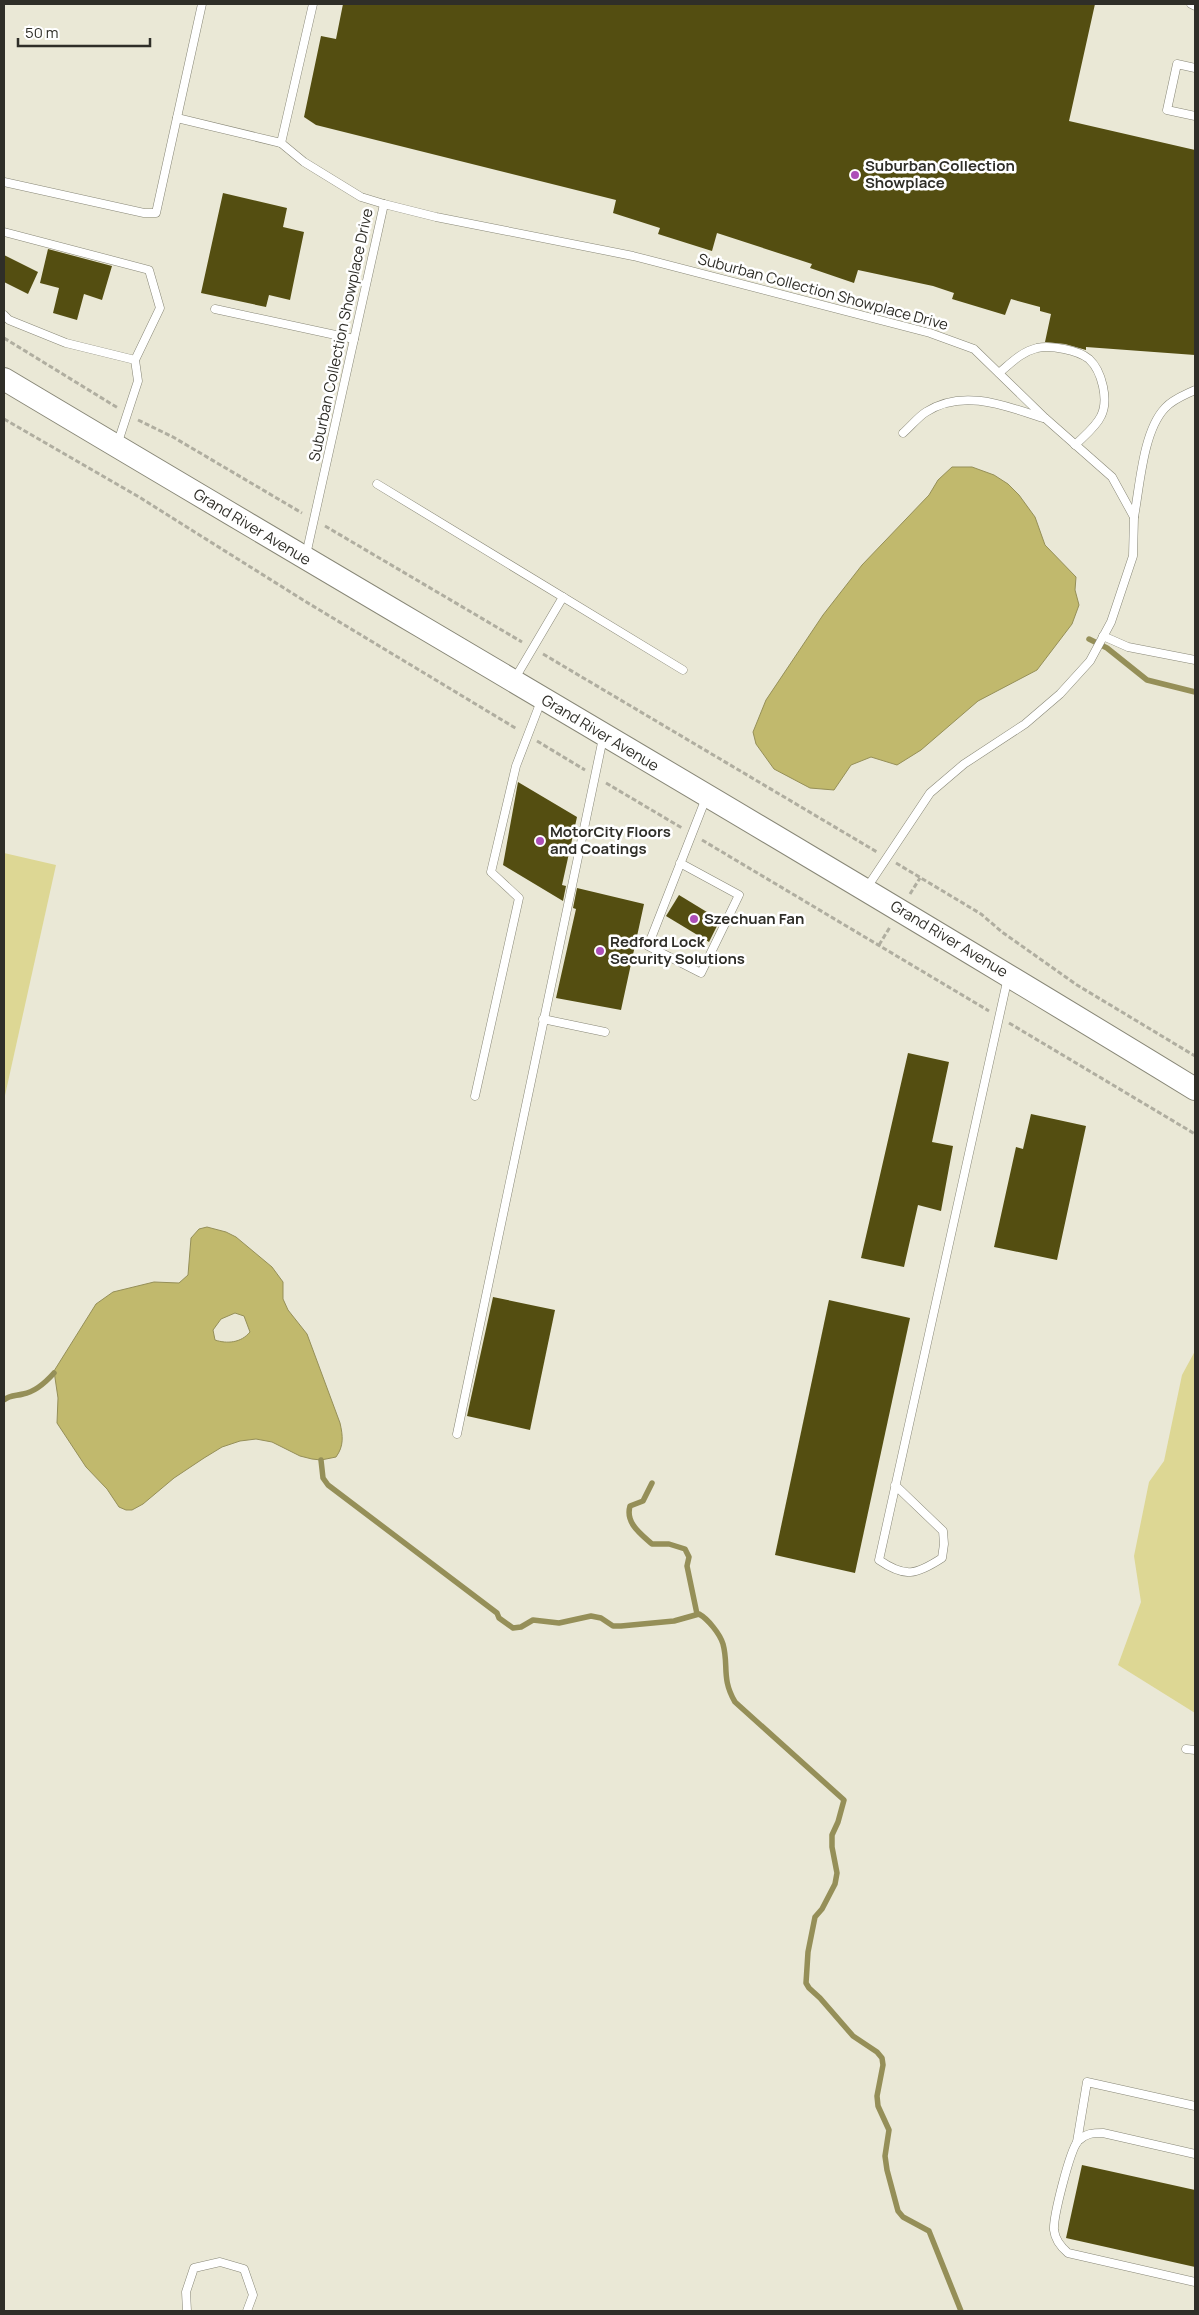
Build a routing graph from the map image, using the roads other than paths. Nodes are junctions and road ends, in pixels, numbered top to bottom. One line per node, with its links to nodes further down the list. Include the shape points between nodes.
1 (202, 4): 7 (lane)
2 (313, 4): 8 (lane)
3 (1191, 4): 4 (lane)
4 (1195, 6)
5 (1195, 68): 6 (lane, via 1177,64 1167,110)
6 (1195, 116)
7 (177, 118): 8 (lane); 9 (lane, via 156,213)
8 (281, 144): 10 (lane, via 361,197)
9 (4, 182)
10 (384, 204): 14 (lane, Suburban Collection Showplace Drive); 16 (lane, Suburban Collection Showplace Drive, via 632,256 930,333 974,349)
11 (4, 232): 15 (lane, via 149,270 160,308)
12 (215, 309): 14 (lane)
13 (4, 316): 15 (lane, via 66,343)
14 (354, 340): 25 (lane, Suburban Collection Showplace Drive)
15 (135, 360): 22 (lane, via 138,381)
16 (999, 373): 19 (lane, Suburban Collection Showplace Drive); 21 (lane, via 1022,353 1039,348 1070,351 1088,359 1098,373 1105,403 1101,417)
17 (4, 379): 22 (main road, Grand River Avenue)
18 (1195, 390): 24 (lane, via 1165,408 1154,423)
19 (1045, 418): 20 (lane, via 1000,404 958,400 925,412); 21 (lane, Suburban Collection Showplace Drive)
20 (903, 433)
21 (1075, 445): 24 (lane, Suburban Collection Showplace Drive, via 1112,478)
22 (117, 447): 25 (main road, Grand River Avenue)
23 (377, 484): 26 (lane)
24 (1134, 517): 27 (lane, via 1133,556)
25 (305, 559): 30 (main road, Grand River Avenue)
26 (563, 597): 29 (lane); 30 (lane)
27 (1104, 636): 28 (lane, via 1128,647); 35 (lane, via 1090,661 1060,694 1025,724 964,764 930,794)
28 (1195, 660)
29 (683, 670)
30 (513, 682): 31 (main road, Grand River Avenue)
31 (542, 699): 32 (main road, Grand River Avenue); 40 (lane, via 516,766 491,872 520,898)
32 (604, 736): 33 (main road, Grand River Avenue); 37 (lane)
33 (707, 796): 34 (lane); 35 (main road, Grand River Avenue)
34 (680, 863): 34 (lane, via 648,946 701,973 740,895)
35 (866, 889): 36 (main road, Grand River Avenue)
36 (1008, 975): 39 (main road, Grand River Avenue); 42 (lane)
37 (543, 1019): 38 (lane); 41 (lane)
38 (605, 1032)
39 (1195, 1089)
40 (475, 1096)
41 (457, 1434)
42 (895, 1485): 42 (lane, via 879,1560 892,1569 907,1573 924,1570 942,1558 943,1531)
43 (1186, 1749): 44 (lane)
44 (1195, 1750)
45 (1195, 2106): 46 (lane, via 1087,2082)
46 (1077, 2142): 47 (lane, via 1092,2132 1103,2133); 48 (lane, via 1071,2153 1056,2216 1054,2230 1061,2247 1068,2253)
47 (1195, 2154)
48 (1195, 2282)
49 (187, 2311): 50 (lane, via 186,2292 194,2268 220,2262 244,2269 253,2295)
50 (247, 2311)

